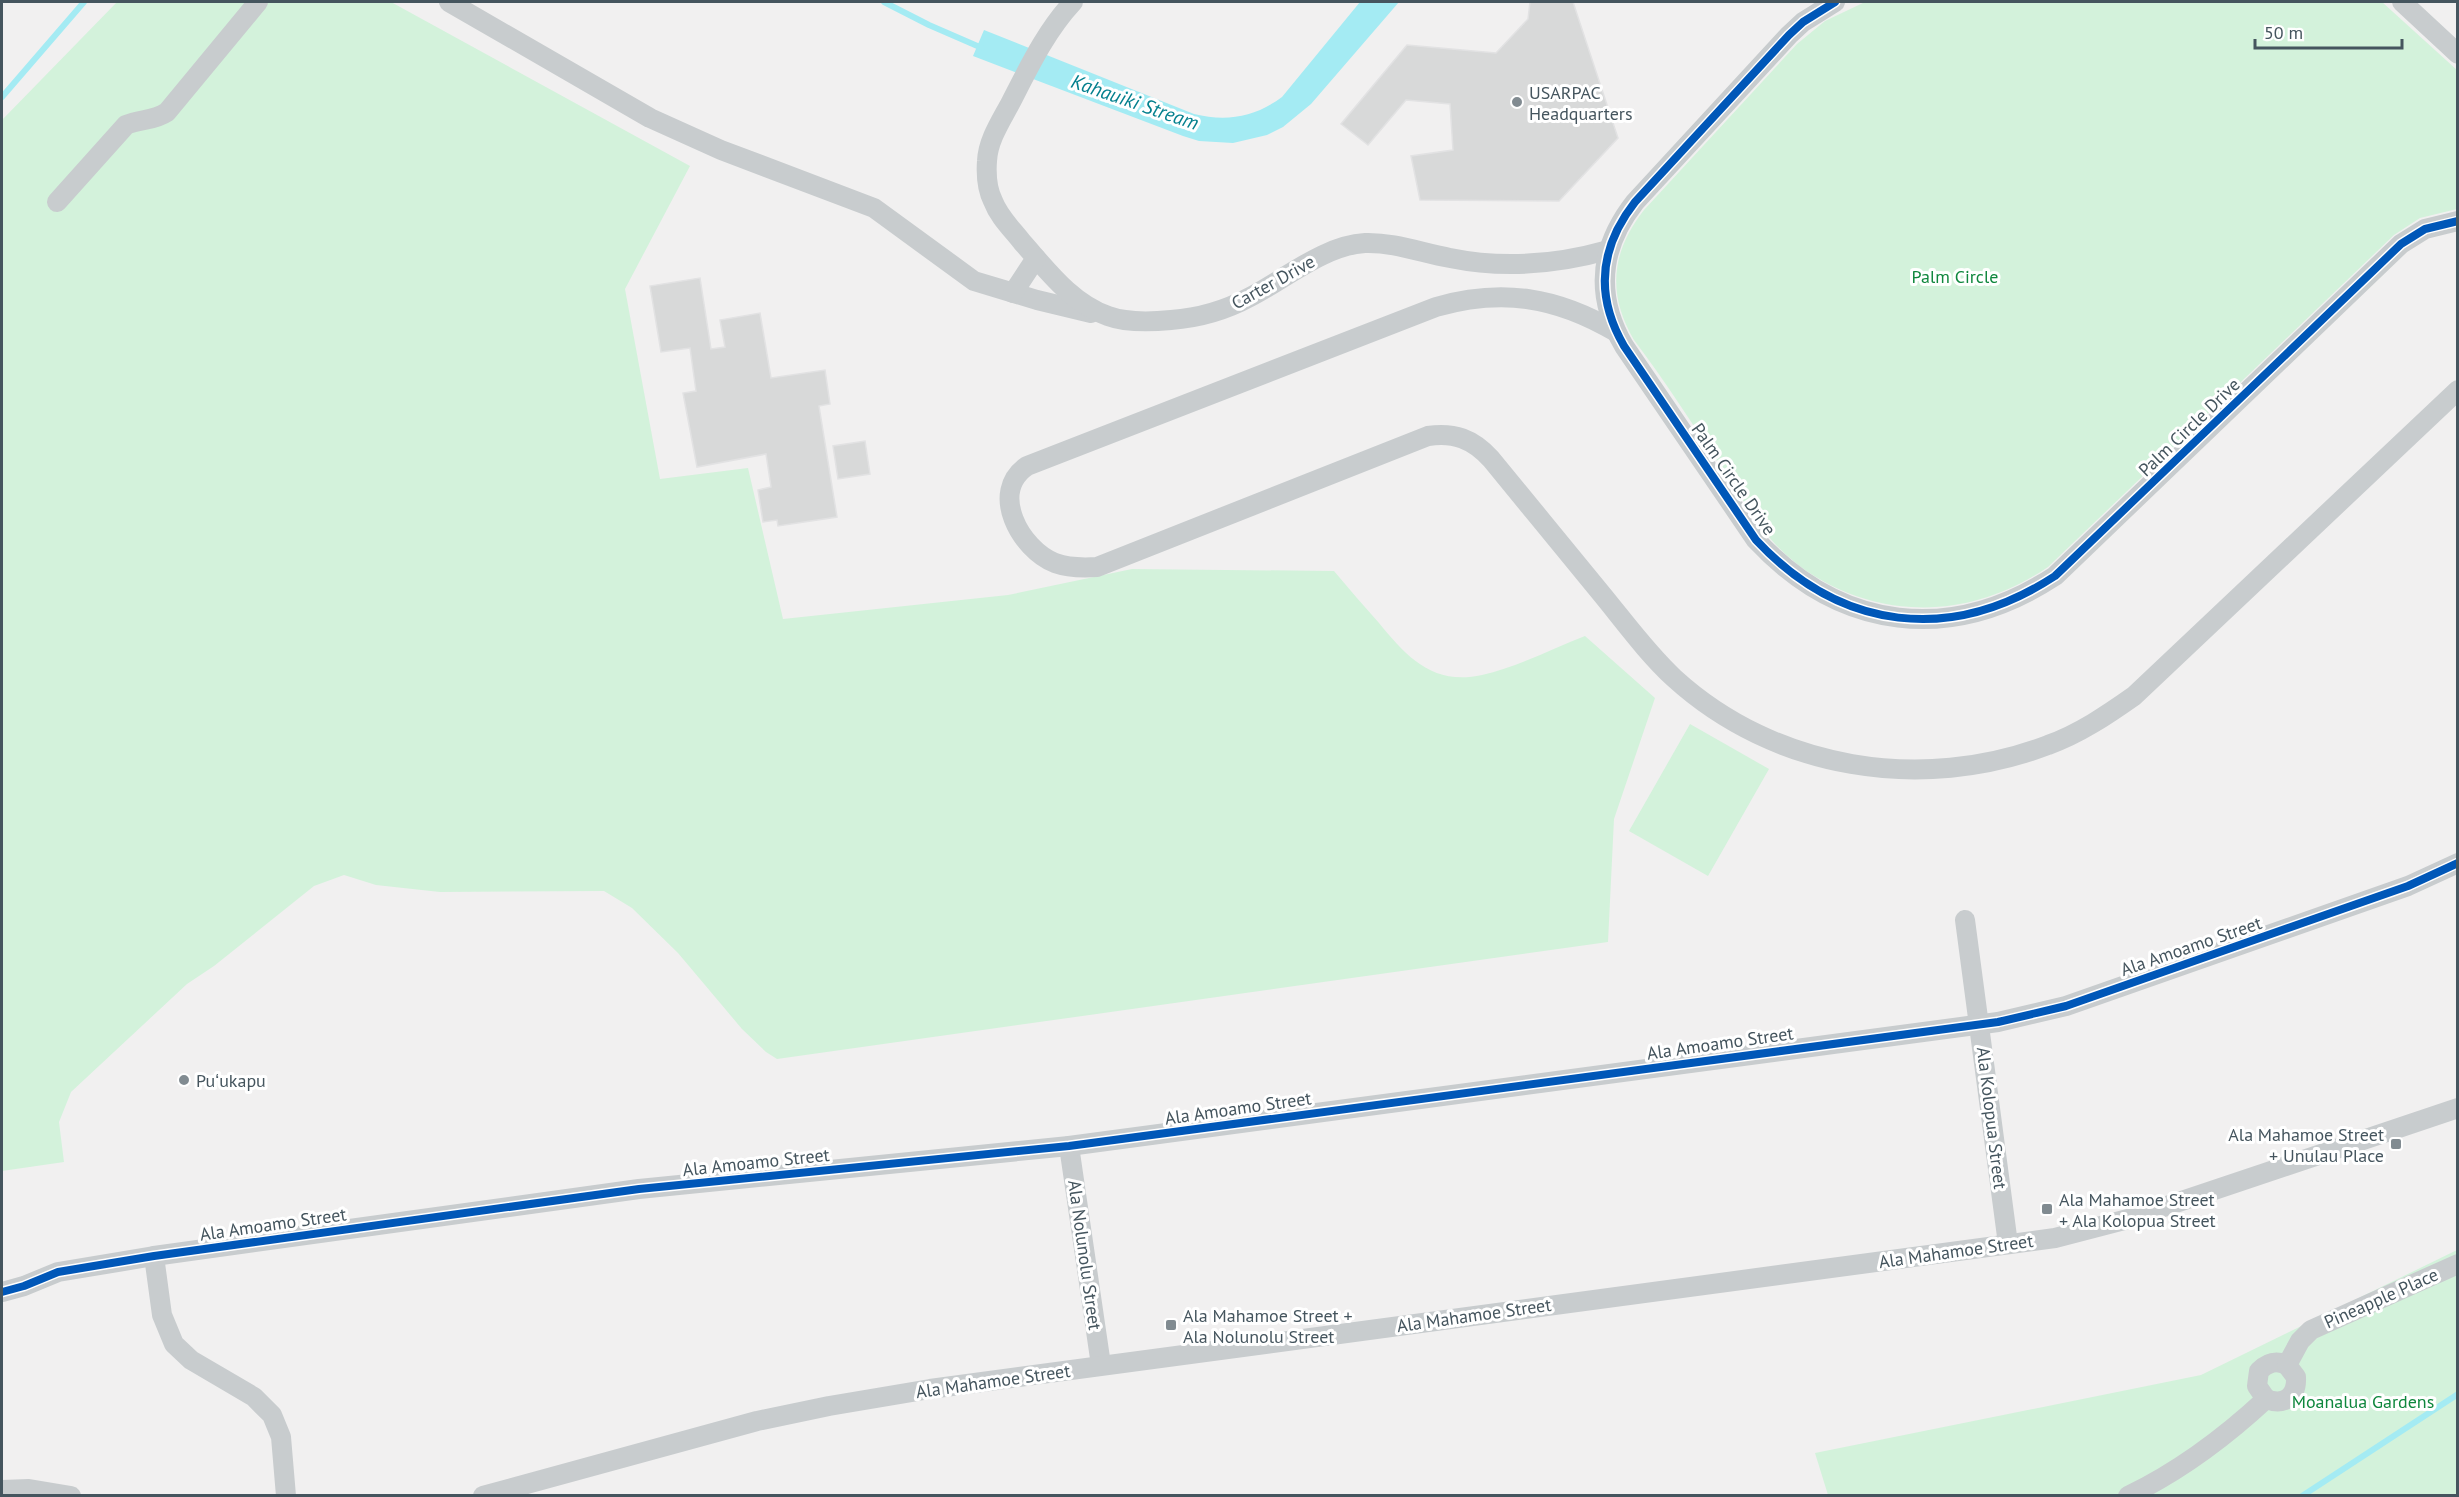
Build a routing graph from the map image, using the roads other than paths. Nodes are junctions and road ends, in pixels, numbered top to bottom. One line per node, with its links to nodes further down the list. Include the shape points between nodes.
1 (258, 2): 7 (street, via 167,112 152,120 126,125)
2 (449, 2): 12 (street, via 650,118 874,208 968,277)
3 (1073, 2): 10 (street, Carter Drive, via 1039,48 991,142 986,173 1000,215)
4 (1834, 2): 9 (street, Palm Circle Drive, via 1789,35 1635,202 1614,233)
5 (2402, 2): 6 (street)
6 (2457, 54)
7 (57, 202)
8 (2457, 221): 15 (street, Palm Circle Drive, via 2425,229 2402,244 2055,576 1993,609 1947,618 1876,614 1831,598 1791,573 1756,540)
9 (1608, 250): 11 (street, Carter Drive, via 1553,263); 15 (street, Palm Circle Drive, via 1605,295)
10 (1036, 258): 12 (street); 14 (street, Carter Drive, via 1069,293)
11 (1525, 265): 13 (street); 14 (street, Carter Drive, via 1472,262 1364,243 1330,251 1248,298 1216,311 1174,320 1130,321)
12 (1013, 293): 14 (street)
13 (1520, 297): 15 (street, via 1580,313); 16 (street, via 1477,298 1436,307 1027,466 1016,475 1009,493 1016,523 1025,539 1044,557 1069,567 1097,567 1428,436 1461,437 1491,459 1654,658 1723,715 1776,742 1833,761 1892,770 1955,769 2050,745 2134,696)
14 (1108, 316)
15 (1616, 332)
16 (2457, 390)
17 (2457, 863): 19 (street, Ala Amoamo Street, via 2408,886 2066,1006)
18 (1965, 920): 19 (street, Ala Kolopua Street)
19 (1980, 1023): 21 (street, Ala Amoamo Street); 22 (street, Ala Kolopua Street)
20 (2457, 1108): 22 (street, Ala Mahamoe Street, via 2128,1219 2055,1238)
21 (1069, 1146): 23 (street, Ala Amoamo Street, via 639,1189); 26 (street, Ala Nolunolu Street)
22 (2008, 1244): 26 (street, Ala Mahamoe Street)
23 (154, 1256): 25 (street, Ala Amoamo Street, via 58,1272); 31 (street, via 162,1315 174,1344 191,1360 254,1397 272,1415 281,1437)
24 (2457, 1264): 27 (street, Pineapple Place, via 2319,1325 2300,1341)
25 (2, 1292)
26 (1101, 1365): 32 (street, Ala Mahamoe Street, via 930,1389 757,1421)
27 (2287, 1365): 28 (street, via 2272,1362 2259,1371 2257,1386); 28 (street, via 2296,1377 2294,1393 2281,1402)
28 (2266, 1399): 33 (street, via 2201,1453)
29 (2, 1490): 30 (street, via 29,1489)
30 (70, 1496)
31 (286, 1496)
32 (483, 1496)
33 (2128, 1496)

